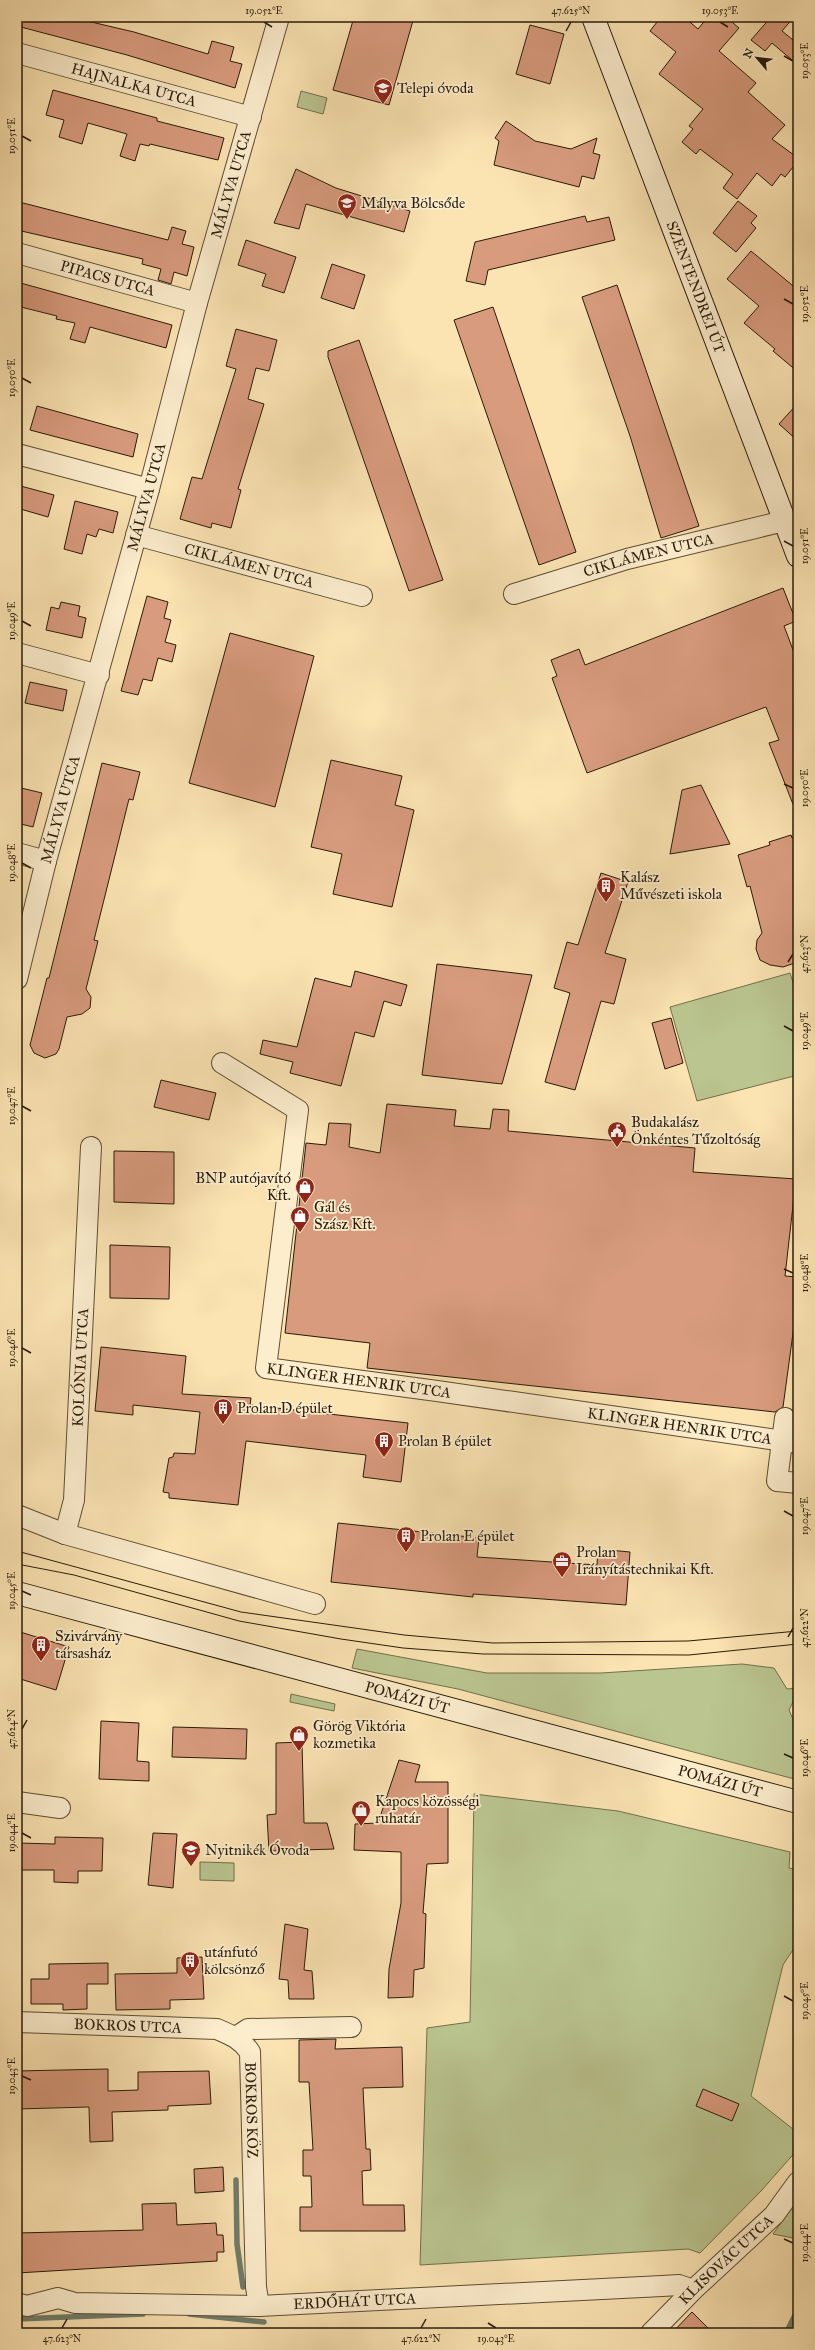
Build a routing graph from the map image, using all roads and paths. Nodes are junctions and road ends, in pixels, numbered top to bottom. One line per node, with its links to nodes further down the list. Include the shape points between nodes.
1 (279, 17): 4 (street, MÁLYVA UTCA)
2 (594, 17): 9 (main road, SZENTENDREI ÚT)
3 (17, 53): 4 (street, HAJNALKA UTCA)
4 (251, 117): 6 (street, MÁLYVA UTCA)
5 (17, 253): 6 (street, PIPACS UTCA)
6 (198, 303): 8 (street, MÁLYVA UTCA)
7 (17, 454): 8 (street)
8 (149, 489): 10 (street, MÁLYVA UTCA)
9 (784, 521): 11 (main road, SZENTENDREI ÚT); 12 (street, CIKLÁMEN UTCA, via 627,559)
10 (136, 535): 13 (street, CIKLÁMEN UTCA); 15 (street, MÁLYVA UTCA)
11 (798, 556)
12 (514, 594)
13 (362, 596)
14 (17, 653): 15 (street)
15 (99, 674): 17 (street, MÁLYVA UTCA)
16 (17, 853): 17 (street)
17 (46, 861): 18 (street, MÁLYVA UTCA)
18 (17, 979)
19 (222, 1063): 22 (street, KLINGER HENRIK UTCA, via 298,1110 266,1368)
20 (91, 1147): 25 (street, KOLÓNIA UTCA, via 74,1500)
21 (785, 1418): 22 (street)
22 (790, 1442): 23 (street, via 777,1481)
23 (798, 1483)
24 (17, 1515): 25 (street)
25 (65, 1534): 27 (street)
26 (17, 1593): 28 (main road, POMÁZI ÚT)
27 (315, 1604)
28 (798, 1801)
29 (17, 1802): 30 (street)
30 (60, 1808)
31 (17, 2022): 33 (street, BOKROS UTCA, via 217,2029)
32 (351, 2027): 33 (street, via 248,2030)
33 (236, 2037): 37 (street, BOKROS KÖZ, via 250,2052 256,2287)
34 (798, 2182): 35 (street, KLISOVÁC UTCA, via 771,2219)
35 (693, 2290): 37 (street, ERDŐHÁT UTCA, via 679,2285); 38 (street, KLISOVÁC UTCA)
36 (17, 2303): 37 (street, ERDŐHÁT UTCA, via 27,2306 58,2298 75,2303)
37 (259, 2306)
38 (651, 2333)

